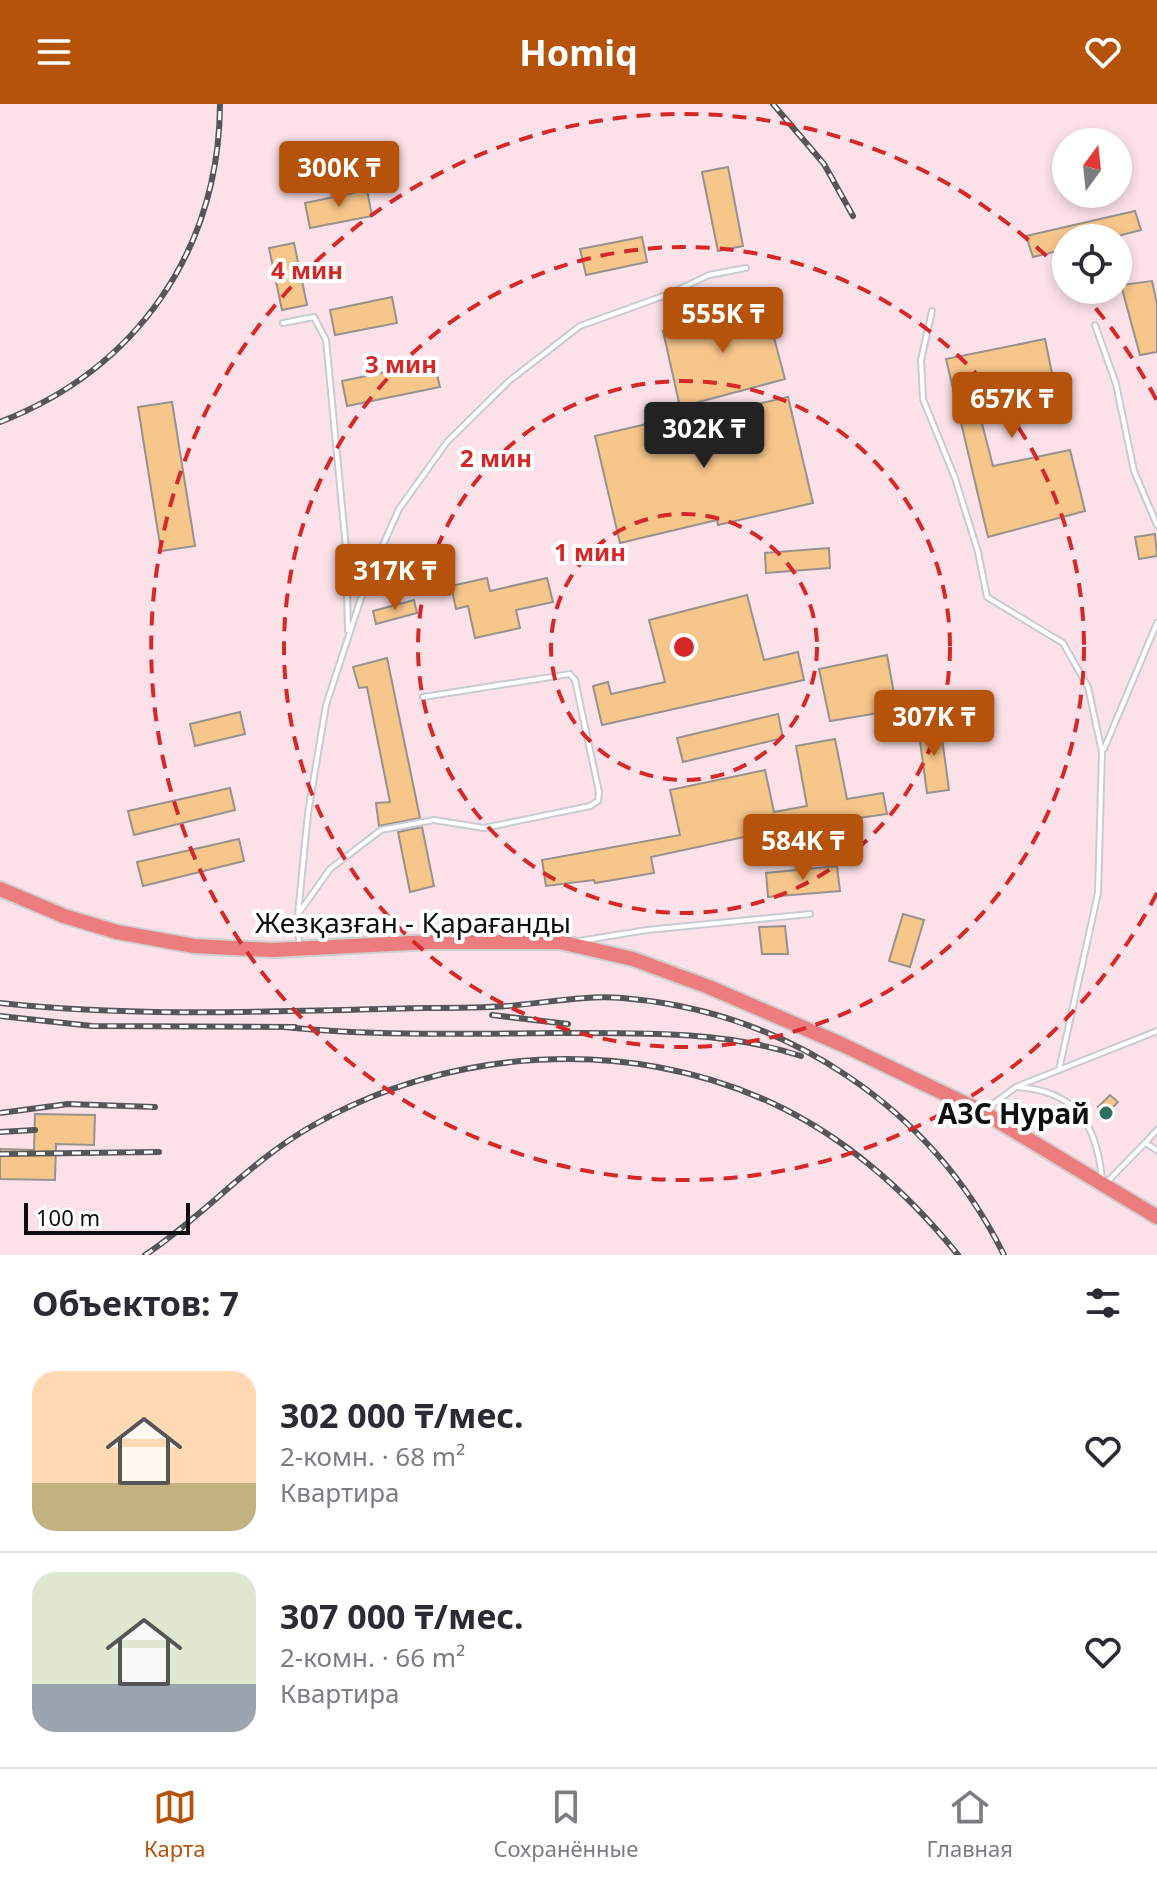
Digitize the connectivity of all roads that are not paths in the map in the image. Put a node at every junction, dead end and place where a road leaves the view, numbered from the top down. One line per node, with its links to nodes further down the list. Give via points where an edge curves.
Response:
1 (746, 268): 7 (lane, via 709,275 580,326 509,381 447,442 399,509)
2 (932, 311): 9 (lane, via 921,360 923,399 955,478 987,597 1063,643 1088,687)
3 (283, 323): 7 (lane, via 314,317 326,340 346,548)
4 (1095, 325): 5 (lane, via 1116,384 1134,471)
5 (1157, 525)
6 (1157, 623): 9 (lane)
7 (348, 636): 11 (lane, via 326,705)
8 (423, 697): 11 (lane, via 570,674 598,801 484,828 434,820 381,830 330,869)
9 (1102, 752): 16 (lane, via 1098,893)
10 (0, 889): 14 (highway, Жезқазған - Қарағанды, via 117,932 194,946)
11 (298, 914): 14 (lane)
12 (810, 914): 13 (lane)
13 (565, 944): 14 (highway, Жезқазған - Қарағанды, via 430,942); 18 (highway, Жезқазған - Қарағанды, via 633,959 709,987)
14 (299, 948)
15 (1157, 1031): 16 (lane)
16 (1059, 1070): 17 (lane)
17 (1016, 1087): 18 (lane); 22 (lane, via 1042,1089 1072,1106 1092,1128)
18 (983, 1112): 22 (highway, Жезқазған - Қарағанды)
19 (1157, 1130): 20 (lane)
20 (1145, 1143): 21 (lane); 22 (lane)
21 (1157, 1150)
22 (1103, 1187): 23 (highway, Жезқазған - Қарағанды)
23 (1157, 1217)

